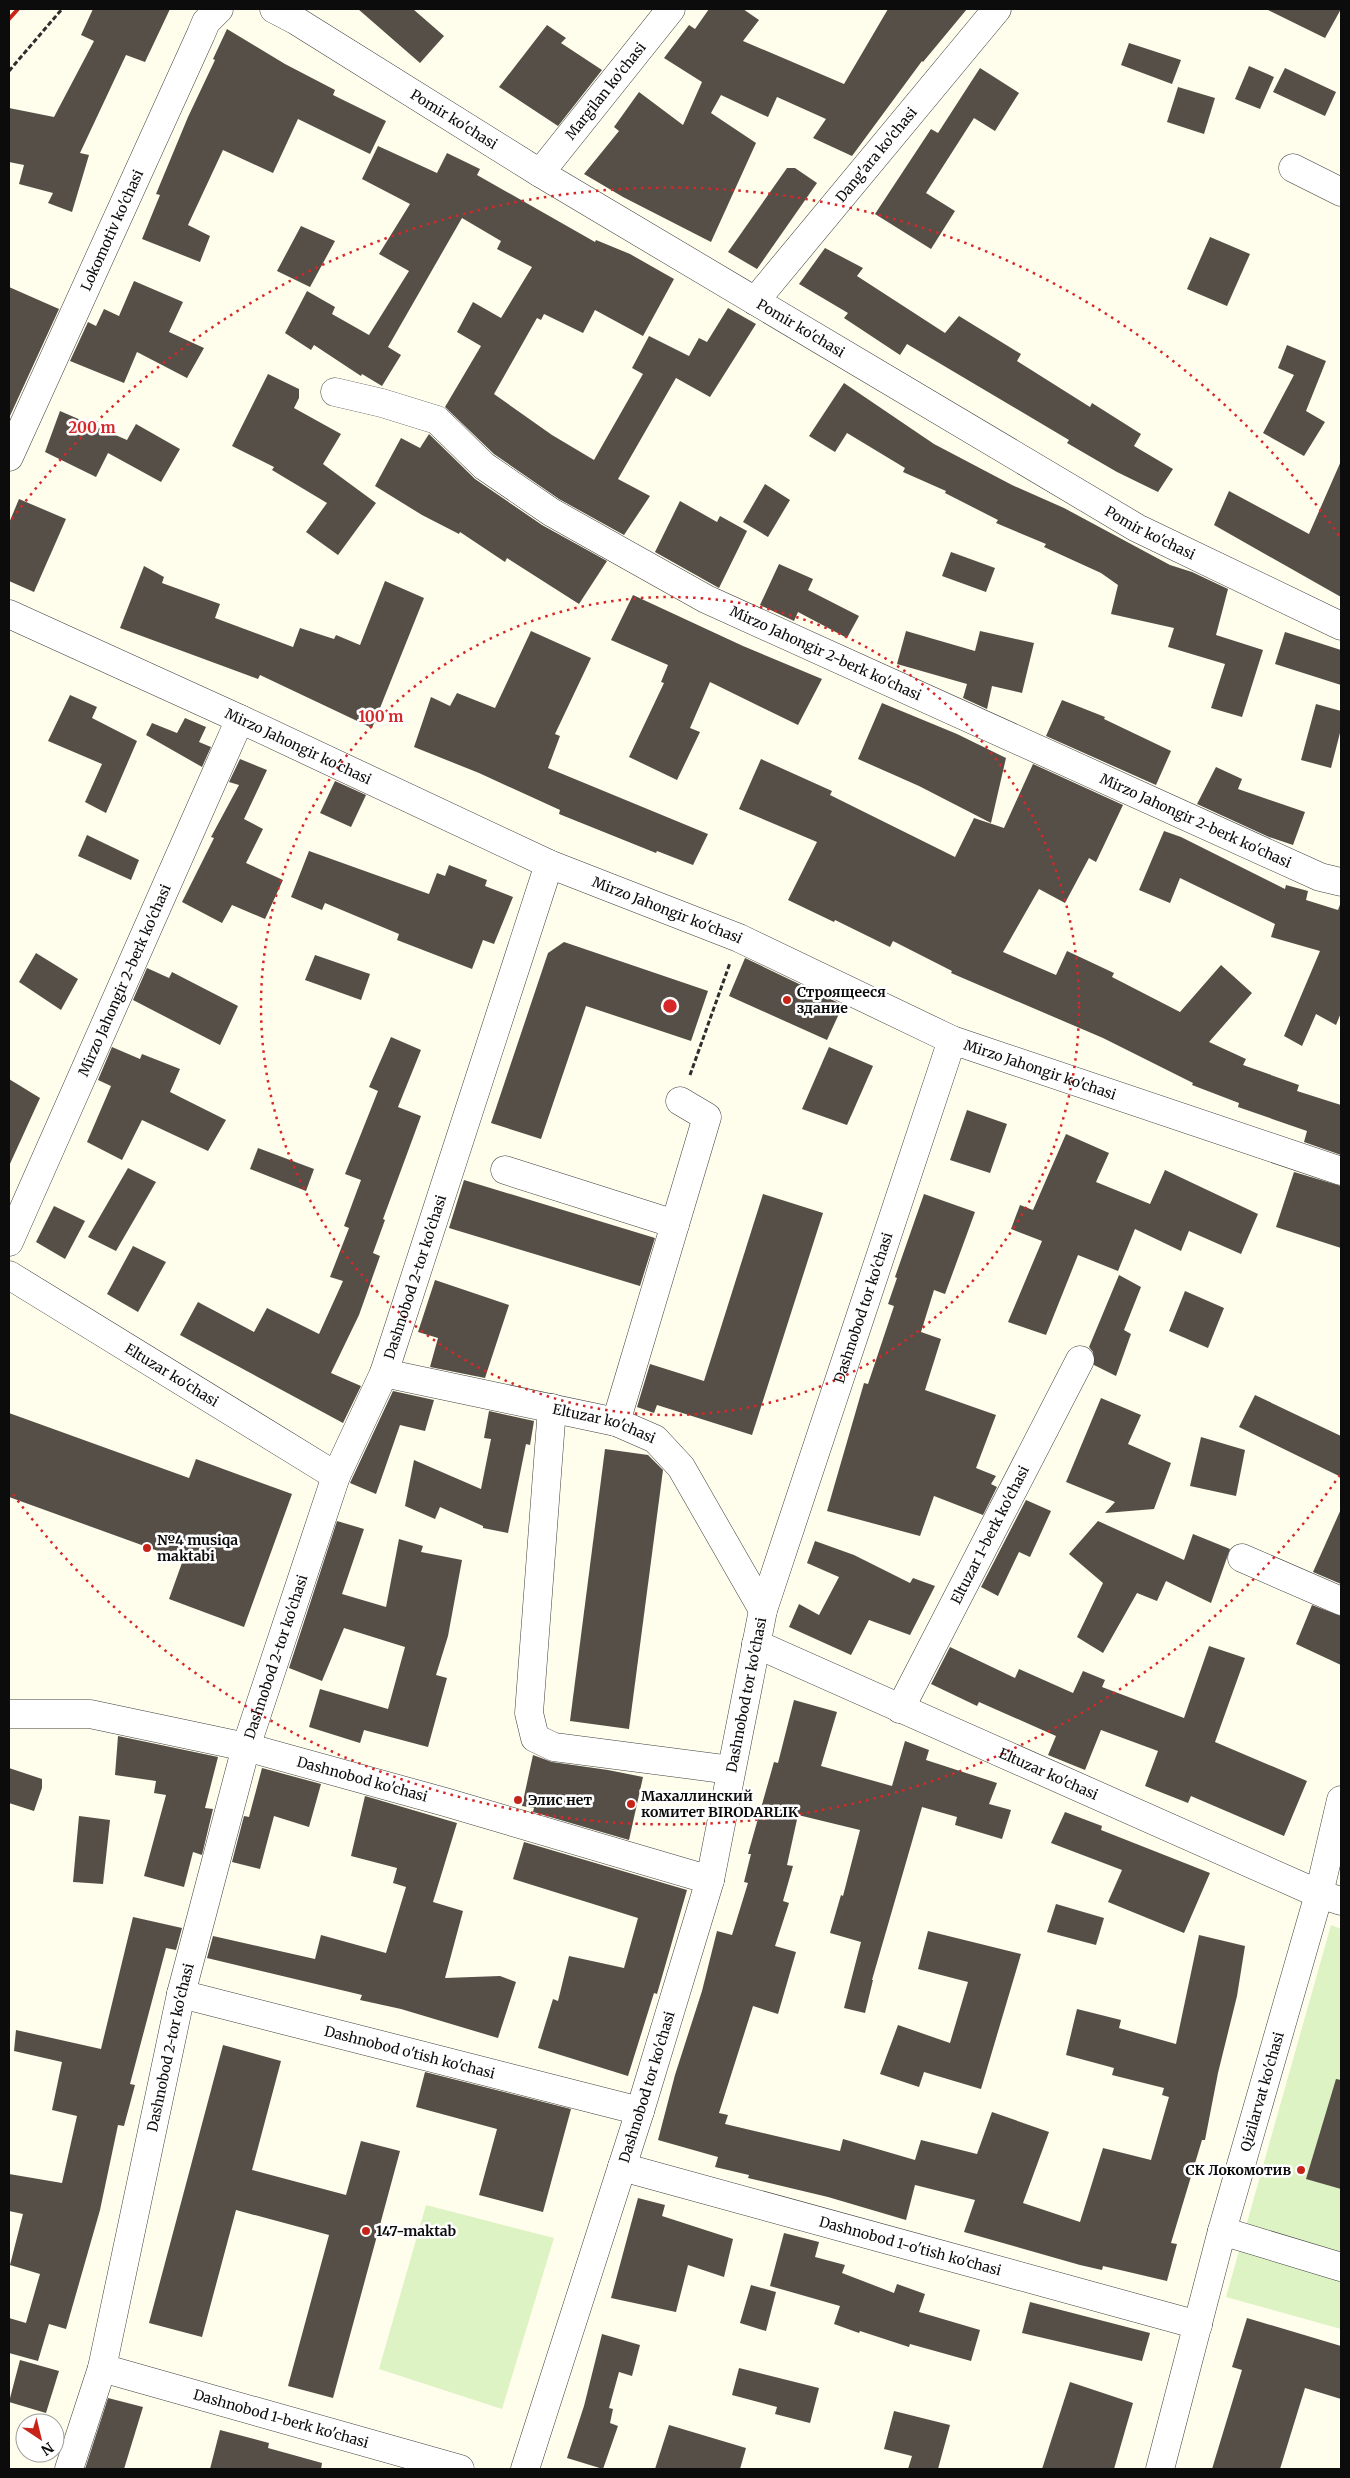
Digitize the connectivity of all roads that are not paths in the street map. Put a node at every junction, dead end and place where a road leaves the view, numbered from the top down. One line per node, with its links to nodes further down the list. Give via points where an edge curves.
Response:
1 (219, 9): 10 (street, Lokomotiv ko'chasi, via 206,22)
2 (274, 9): 6 (street, Pomir ko'chasi)
3 (671, 9): 6 (street, Margilan ko'chasi)
4 (997, 9): 8 (street, Dang'ara ko'chasi)
5 (1293, 168): 7 (street)
6 (540, 172): 8 (street, Pomir ko'chasi)
7 (1341, 192)
8 (755, 301): 12 (street, Pomir ko'chasi, via 1137,528)
9 (335, 392): 15 (street, Mirzo Jahongir 2-berk ko'chasi, via 437,420 484,466 551,512 706,599 1320,877)
10 (9, 457)
11 (9, 614): 13 (street, Mirzo Jahongir ko'chasi)
12 (1341, 626)
13 (240, 719): 14 (street, Mirzo Jahongir ko'chasi); 21 (street, Mirzo Jahongir 2-berk ko'chasi)
14 (549, 864): 16 (street, Mirzo Jahongir ko'chasi, via 739,938); 24 (street, Dashnobod 2-tor ko'chasi)
15 (1341, 882)
16 (952, 1040): 19 (street, Mirzo Jahongir ko'chasi); 30 (street, Dashnobod tor ko'chasi)
17 (680, 1101): 20 (street, via 707,1117)
18 (505, 1170): 20 (street)
19 (1341, 1171)
20 (675, 1224): 26 (street)
21 (9, 1242)
22 (9, 1276): 27 (street, Eltuzar ko'chasi)
23 (1080, 1360): 32 (street, Eltuzar 1-berk ko'chasi)
24 (384, 1373): 25 (street, Eltuzar ko'chasi); 27 (street, Dashnobod 2-tor ko'chasi)
25 (552, 1408): 26 (street, Eltuzar ko'chasi); 35 (street, via 529,1713 535,1738 554,1747)
26 (616, 1422): 30 (street, Eltuzar ko'chasi, via 655,1439 681,1467)
27 (336, 1476): 34 (street, Dashnobod 2-tor ko'chasi)
28 (1242, 1558): 29 (street)
29 (1341, 1601)
30 (763, 1610): 31 (street, Dashnobod tor ko'chasi)
31 (756, 1644): 32 (street, Eltuzar ko'chasi); 35 (street, Dashnobod tor ko'chasi)
32 (900, 1709): 38 (street, Eltuzar ko'chasi)
33 (9, 1714): 34 (street, Dashnobod ko'chasi, via 90,1714)
34 (246, 1747): 37 (street, Dashnobod ko'chasi); 39 (street, Dashnobod 2-tor ko'chasi)
35 (731, 1770): 37 (street, Dashnobod tor ko'chasi)
36 (1341, 1800): 38 (street, Qizilarvat ko'chasi)
37 (710, 1880): 40 (street, Dashnobod tor ko'chasi)
38 (1330, 1898): 42 (street, Qizilarvat ko'chasi)
39 (181, 1994): 40 (street, Dashnobod o'tish ko'chasi); 45 (street, Dashnobod 2-tor ko'chasi)
40 (640, 2111): 41 (street, Dashnobod tor ko'chasi)
41 (622, 2167): 44 (street, Dashnobod 1-o'tish ko'chasi); 48 (street, Dashnobod tor ko'chasi)
42 (1222, 2231): 43 (street); 44 (street, Qizilarvat ko'chasi)
43 (1341, 2267)
44 (1198, 2325): 49 (street, Qizilarvat ko'chasi)
45 (102, 2368): 46 (street, Dashnobod 2-tor ko'chasi); 47 (street, Dashnobod 1-berk ko'chasi)
46 (69, 2469)
47 (460, 2469)
48 (525, 2469)
49 (1160, 2469)

